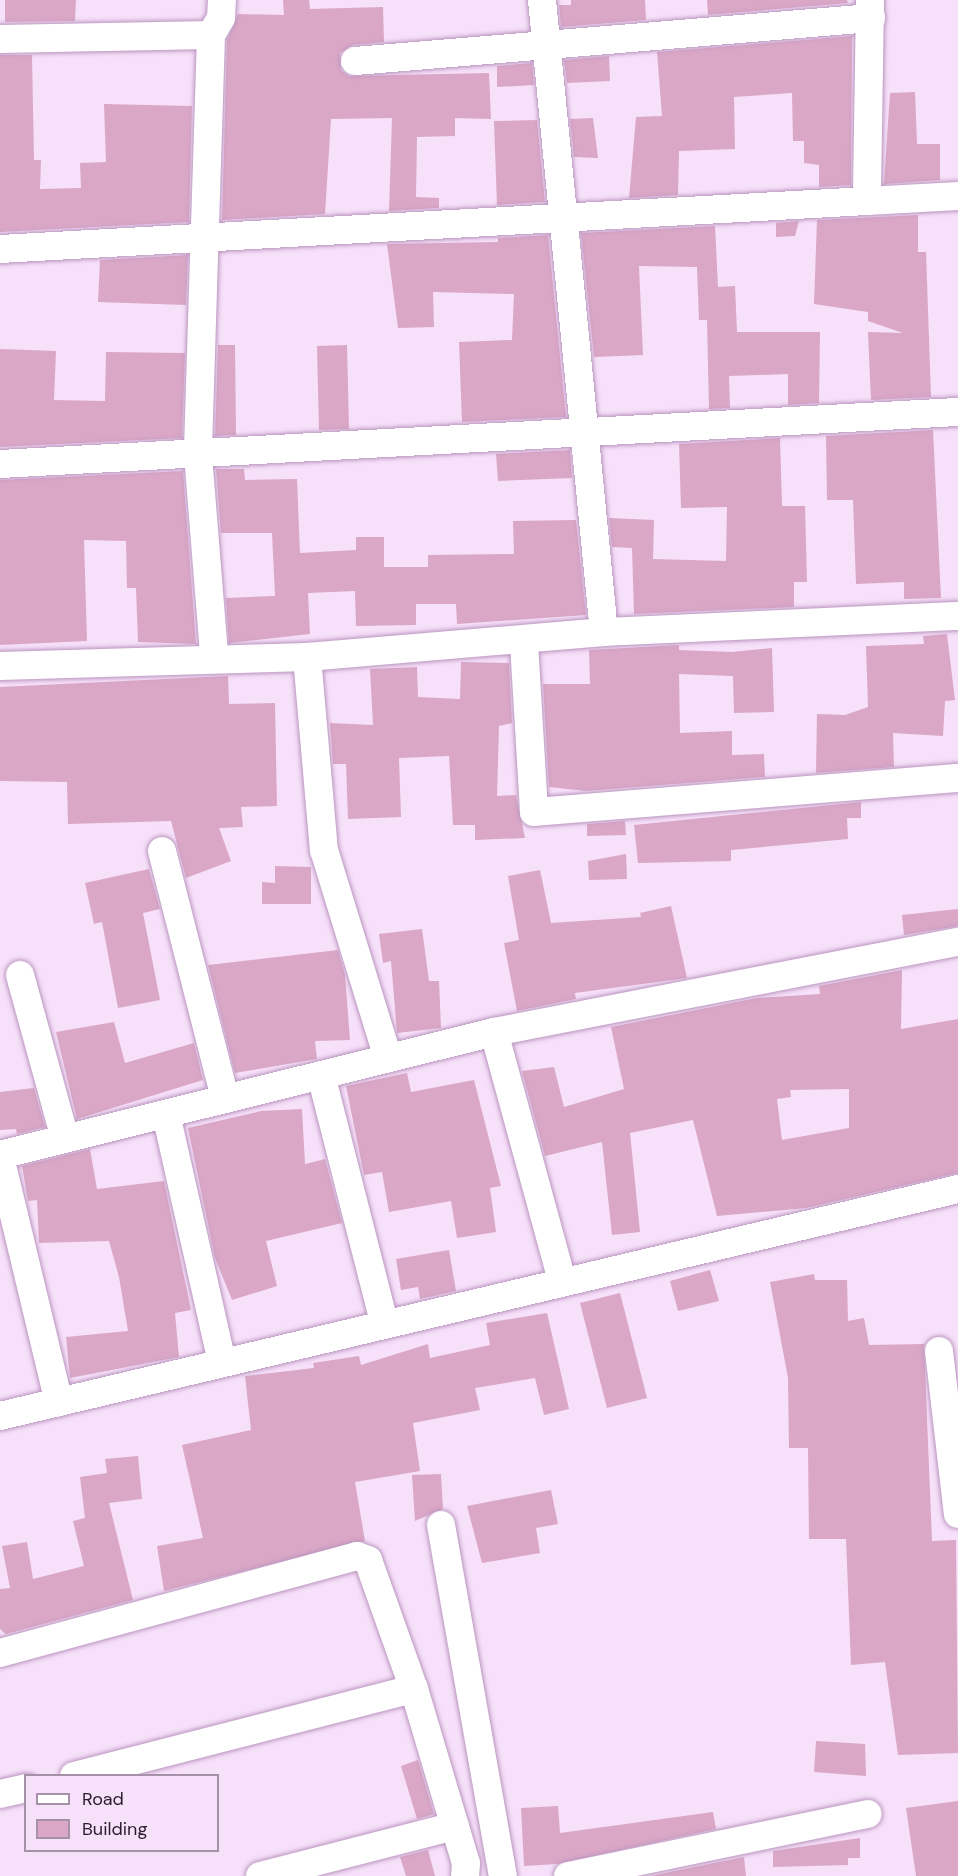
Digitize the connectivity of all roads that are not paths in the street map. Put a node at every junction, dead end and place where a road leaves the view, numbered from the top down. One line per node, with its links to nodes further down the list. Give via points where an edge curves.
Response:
1 (222, 0): 4 (street, via 221,18)
2 (542, 0): 6 (street)
3 (870, 9): 6 (street); 9 (street)
4 (211, 35): 5 (street); 11 (street)
5 (0, 39)
6 (548, 45): 7 (street); 10 (street)
7 (355, 61)
8 (958, 196): 9 (street)
9 (867, 201): 10 (street)
10 (564, 217): 11 (street); 14 (street)
11 (207, 238): 12 (street); 15 (street)
12 (0, 249)
13 (958, 412): 14 (street)
14 (585, 434): 15 (street); 18 (street)
15 (198, 455): 16 (street); 20 (street)
16 (0, 464)
17 (958, 616): 18 (street)
18 (604, 632): 19 (street)
19 (524, 643): 21 (street); 23 (street, via 534,812)
20 (214, 656): 21 (street); 22 (street)
21 (307, 657): 28 (street, via 324,850)
22 (0, 666)
23 (958, 778)
24 (162, 852): 30 (street)
25 (958, 942): 27 (street)
26 (20, 975): 32 (street)
27 (494, 1032): 28 (street); 35 (street)
28 (388, 1058): 29 (street)
29 (321, 1075): 30 (street); 36 (street)
30 (225, 1099): 31 (street)
31 (166, 1114): 32 (street); 38 (street)
32 (65, 1138): 33 (street)
33 (0, 1156): 39 (street)
34 (958, 1189): 35 (street)
35 (562, 1280): 36 (street)
36 (384, 1322): 38 (street)
37 (939, 1351): 41 (street)
38 (222, 1362): 39 (street)
39 (58, 1402): 40 (street)
40 (0, 1416)
41 (958, 1514)
42 (441, 1525): 52 (street)
43 (0, 1653): 44 (street, via 357,1557 368,1560)
44 (414, 1689): 45 (street); 49 (street)
45 (82, 1774)
46 (24, 1788): 47 (street)
47 (0, 1794)
48 (868, 1814): 53 (street)
49 (455, 1826): 50 (street); 51 (street)
50 (260, 1876)
51 (465, 1876)
52 (503, 1876)
53 (568, 1876)

